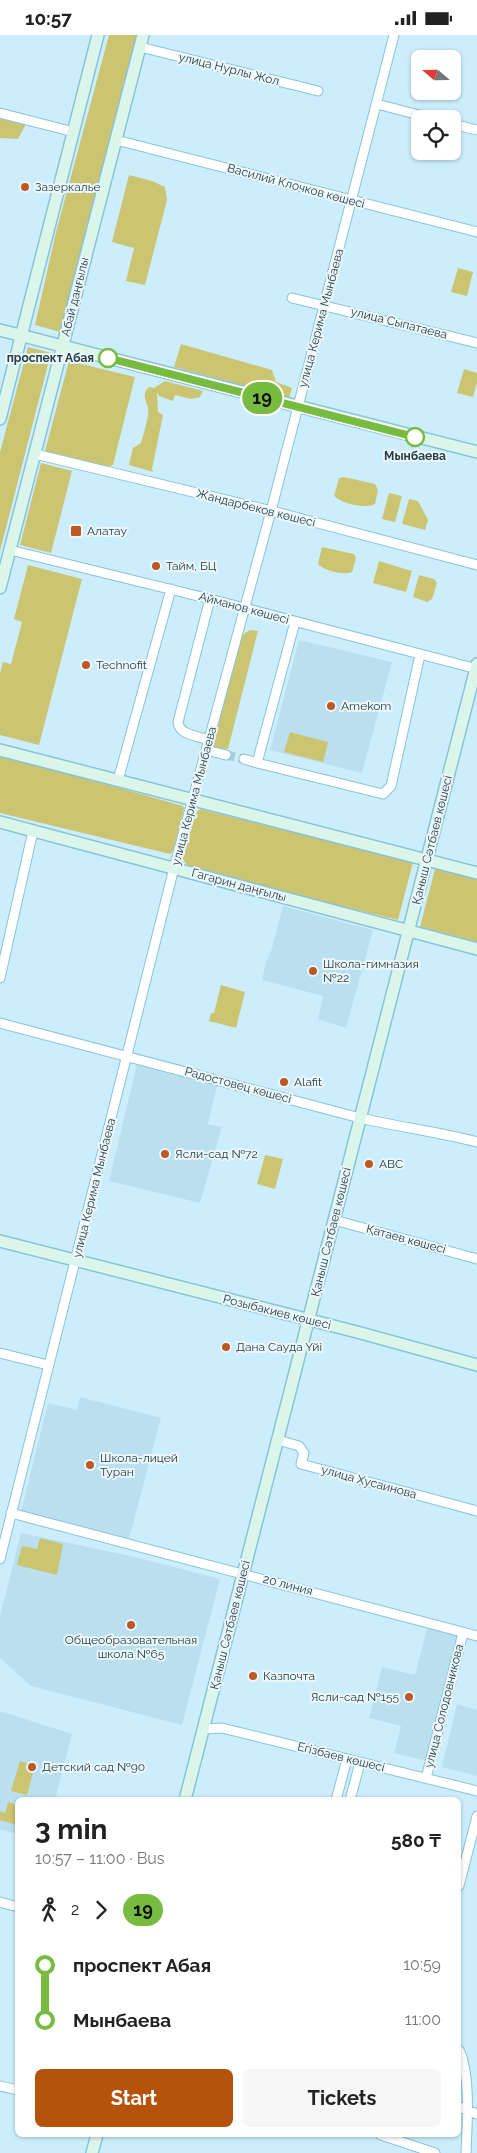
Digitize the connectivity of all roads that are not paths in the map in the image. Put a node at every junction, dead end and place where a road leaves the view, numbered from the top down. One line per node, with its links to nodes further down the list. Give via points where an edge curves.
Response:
1 (98, 35): 11 (main road)
2 (143, 35): 4 (main road, Абай даңғылы)
3 (394, 35): 6 (street, улица Керима Мынбаева)
4 (140, 47): 5 (street, улица Нурлы Жол); 12 (main road, Абай даңғылы)
5 (318, 91)
6 (377, 104): 8 (street); 13 (street, улица Керима Мынбаева)
7 (0, 113): 11 (street)
8 (411, 113)
9 (461, 126): 10 (street)
10 (477, 130)
11 (74, 132): 18 (main road)
12 (116, 140): 13 (street, Василий Клочков көшесі); 20 (main road, Абай даңғылы)
13 (352, 201): 14 (street, Василий Клочков көшесі); 16 (street, улица Керима Мынбаева)
14 (477, 232)
15 (292, 298): 16 (street, улица Сыпатаева)
16 (325, 305): 19 (street, улица Сыпатаева); 21 (street, улица Керима Мынбаева)
17 (0, 329): 18 (main road)
18 (22, 335): 20 (main road); 22 (main road)
19 (477, 343)
20 (63, 346): 21 (main road); 24 (main road, Абай даңғылы)
21 (298, 407): 23 (main road); 25 (street, улица Керима Мынбаева)
22 (0, 419)
23 (477, 452)
24 (35, 454): 25 (street, Жандарбеков көшесі); 26 (main road, Абай даңғылы)
25 (271, 511): 27 (street, Жандарбеков көшесі); 31 (street, улица Керима Мынбаева)
26 (10, 550): 28 (main road, Абай даңғылы); 29 (street, Айманов көшесі)
27 (477, 565)
28 (0, 587)
29 (171, 589): 30 (street, Айманов көшесі); 41 (street)
30 (210, 599): 31 (street, Айманов көшесі); 35 (street, via 178,722 182,732)
31 (245, 608): 32 (street, Айманов көшесі); 35 (street, улица Керима Мынбаева)
32 (295, 622): 33 (street, Айманов көшесі); 40 (street)
33 (420, 655): 34 (street, Айманов көшесі); 40 (street, via 391,786 383,794)
34 (477, 668): 45 (main road, Қаныш Сәтбаев көшесі)
35 (209, 740): 37 (street, улица Керима Мынбаева)
36 (0, 750): 41 (main road)
37 (206, 750): 38 (street); 42 (street, улица Керима Мынбаева)
38 (226, 755)
39 (244, 759): 40 (street)
40 (257, 763)
41 (118, 780): 42 (main road)
42 (192, 801): 45 (main road); 46 (street, улица Керима Мынбаева)
43 (0, 822): 44 (main road, Гагарин даңғылы)
44 (33, 831): 46 (main road, Гагарин даңғылы); 50 (street)
45 (426, 860): 47 (main road); 48 (main road, Қаныш Сәтбаев көшесі)
46 (174, 868): 48 (main road, Гагарин даңғылы); 52 (street, улица Керима Мынбаева)
47 (477, 873)
48 (408, 931): 49 (main road, Гагарин даңғылы); 53 (main road, Қаныш Сәтбаев көшесі)
49 (477, 949)
50 (0, 978)
51 (0, 1023): 52 (street, Радостовец көшесі)
52 (128, 1056): 53 (street, Радостовец көшесі); 58 (street, улица Керима Мынбаева)
53 (360, 1118): 54 (street, Радостовец көшесі); 55 (main road, Қаныш Сәтбаев көшесі)
54 (477, 1142)
55 (334, 1219): 57 (street, Қатаев көшесі); 59 (main road, Қаныш Сәтбаев көшесі)
56 (0, 1241): 58 (main road, Розыбакиев көшесі)
57 (477, 1259)
58 (76, 1261): 59 (main road, Розыбакиев көшесі); 61 (street, улица Керима Мынбаева)
59 (309, 1320): 62 (main road, Розыбакиев көшесі); 63 (main road, Қаныш Сәтбаев көшесі)
60 (0, 1353): 61 (street)
61 (48, 1365): 65 (street, улица Керима Мынбаева)
62 (477, 1365)
63 (278, 1439): 64 (street, улица Хусаинова, via 299,1446 304,1453 301,1464); 67 (main road, Қаныш Сәтбаев көшесі)
64 (477, 1511)
65 (11, 1513): 66 (street, улица Керима Мынбаева); 67 (street, 20 линия)
66 (0, 1559)
67 (244, 1573): 68 (street, 20 линия); 70 (main road, Қаныш Сәтбаев көшесі)
68 (463, 1633): 69 (street, 20 линия); 73 (street, улица Солодовникова)
69 (477, 1636)
70 (204, 1729): 71 (street, Егізбаев көшесі, via 222,1727); 75 (main road, Қаныш Сәтбаев көшесі)
71 (347, 1759): 72 (street, Егізбаев көшесі); 76 (street)
72 (360, 1763): 73 (street, Егізбаев көшесі); 77 (street)
73 (426, 1779): 74 (street, Егізбаев көшесі)
74 (477, 1791)
75 (186, 1797)
76 (337, 1797)
77 (351, 1797)
78 (477, 1816): 79 (street)
79 (461, 1878)
80 (0, 1902): 81 (street)
81 (15, 1906)
82 (461, 2056): 85 (street, via 464,2064)
83 (0, 2086): 84 (street)
84 (15, 2089)
85 (463, 2109): 86 (street); 91 (street)
86 (477, 2114)
87 (96, 2137): 89 (main road)
88 (387, 2137): 90 (street)
89 (92, 2153)
90 (435, 2153)
91 (466, 2153)

